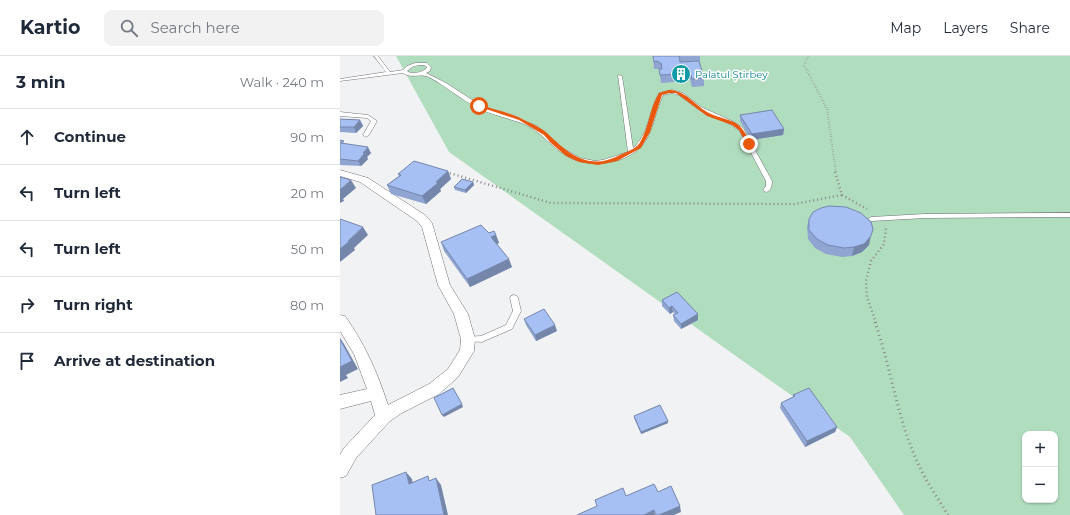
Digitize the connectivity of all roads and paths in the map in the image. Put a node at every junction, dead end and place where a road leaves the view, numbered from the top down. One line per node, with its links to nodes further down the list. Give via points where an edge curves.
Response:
1 (376, 56): 4 (lane)
2 (808, 56): 14 (path, via 804,65 827,109 834,167)
3 (404, 71): 4 (lane); 5 (lane, via 411,75); 5 (lane, via 412,65 429,66)
4 (389, 73): 7 (lane)
5 (423, 73): 10 (lane, via 434,77 479,106 520,119 537,128 560,149 581,161 598,164)
6 (620, 76): 10 (lane)
7 (340, 80)
8 (340, 114): 9 (lane, via 368,117 374,121)
9 (366, 135)
10 (631, 153): 13 (lane, via 640,147 648,132 661,94 677,92 709,115 741,129 769,181)
11 (440, 169): 14 (path, via 551,203 794,204)
12 (340, 173): 19 (street, via 364,180 421,218 428,226 444,285 461,314)
13 (766, 190)
14 (842, 195): 16 (path, via 872,212)
15 (1070, 215): 16 (lane)
16 (874, 219): 24 (path, via 886,228 884,244 871,261 866,281 867,297 882,342 902,420 922,470)
17 (514, 298): 19 (lane, via 517,311 509,327 482,339)
18 (340, 320): 20 (street, via 351,335)
19 (468, 339): 22 (street, via 467,351 453,374 434,389)
20 (377, 393): 21 (street); 22 (street)
21 (340, 402)
22 (383, 417): 23 (street, via 350,453)
23 (340, 470)
24 (948, 515)

